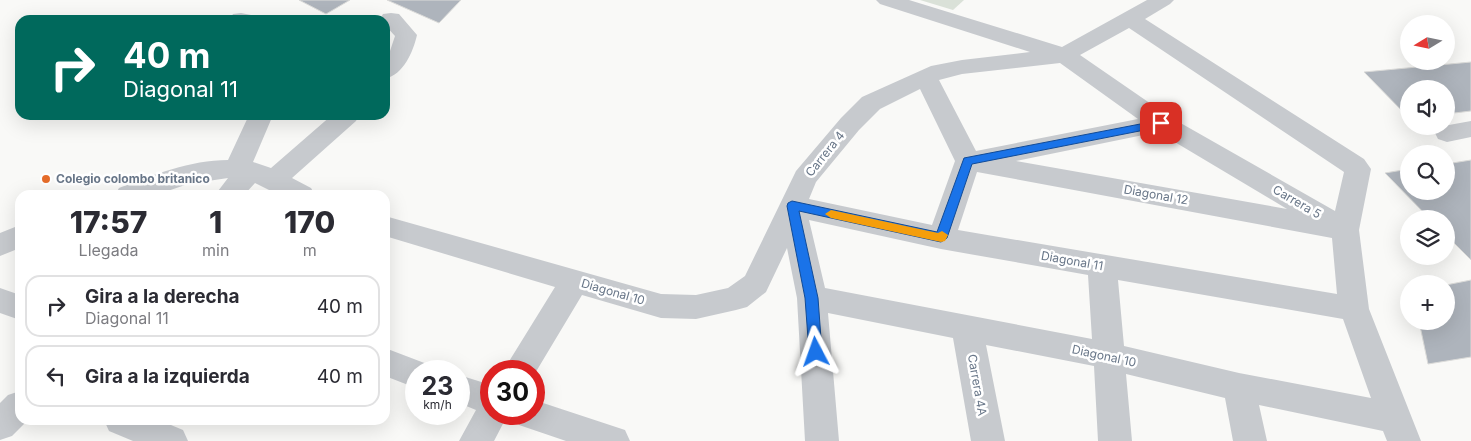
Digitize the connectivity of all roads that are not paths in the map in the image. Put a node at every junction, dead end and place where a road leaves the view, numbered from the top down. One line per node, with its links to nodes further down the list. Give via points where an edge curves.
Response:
1 (887, 0): 5 (street, Carrera 5)
2 (1163, 0): 4 (street)
3 (391, 19): 6 (street, via 406,35 401,53)
4 (1131, 19): 5 (street); 20 (street, via 1355,166 1358,169)
5 (1064, 55): 7 (street, Carrera 4, via 962,67); 10 (street, Carrera 5)
6 (390, 66)
7 (925, 76): 13 (street); 18 (street, Carrera 4, via 871,103 805,178)
8 (260, 120): 14 (street)
9 (339, 120): 14 (street)
10 (1161, 123): 13 (street); 20 (street, Carrera 5)
11 (1471, 129): 12 (street)
12 (1455, 132)
13 (968, 161): 20 (street, Diagonal 12); 22 (street)
14 (254, 173): 15 (street, via 200,172); 16 (street); 17 (street)
15 (144, 190)
16 (234, 190)
17 (291, 190)
18 (792, 206): 22 (street, Diagonal 11); 25 (street, Diagonal 10, via 756,284 736,298 696,307 661,306); 26 (street)
19 (390, 227): 25 (street, Diagonal 10)
20 (1344, 230): 29 (street)
21 (15, 238): 23 (street)
22 (941, 238): 24 (street, Diagonal 11)
23 (0, 245)
24 (1102, 266): 29 (street, Diagonal 11); 31 (street)
25 (575, 281): 32 (street)
26 (812, 298): 30 (street, Diagonal 10); 45 (street)
27 (0, 300): 28 (street)
28 (15, 306)
29 (1354, 309): 41 (street)
30 (967, 328): 31 (street, Diagonal 10); 46 (street, Carrera 4A)
31 (1109, 356): 35 (street, Diagonal 10); 47 (street)
32 (526, 360)
33 (390, 364): 34 (street)
34 (405, 370)
35 (1239, 387): 41 (street, Diagonal 10); 48 (street)
36 (15, 411): 38 (street)
37 (545, 419): 44 (street)
38 (0, 425)
39 (133, 425): 42 (street)
40 (485, 425): 43 (street)
41 (1400, 429)
42 (171, 441)
43 (476, 441)
44 (612, 441)
45 (822, 441)
46 (988, 441)
47 (1115, 441)
48 (1250, 441)

